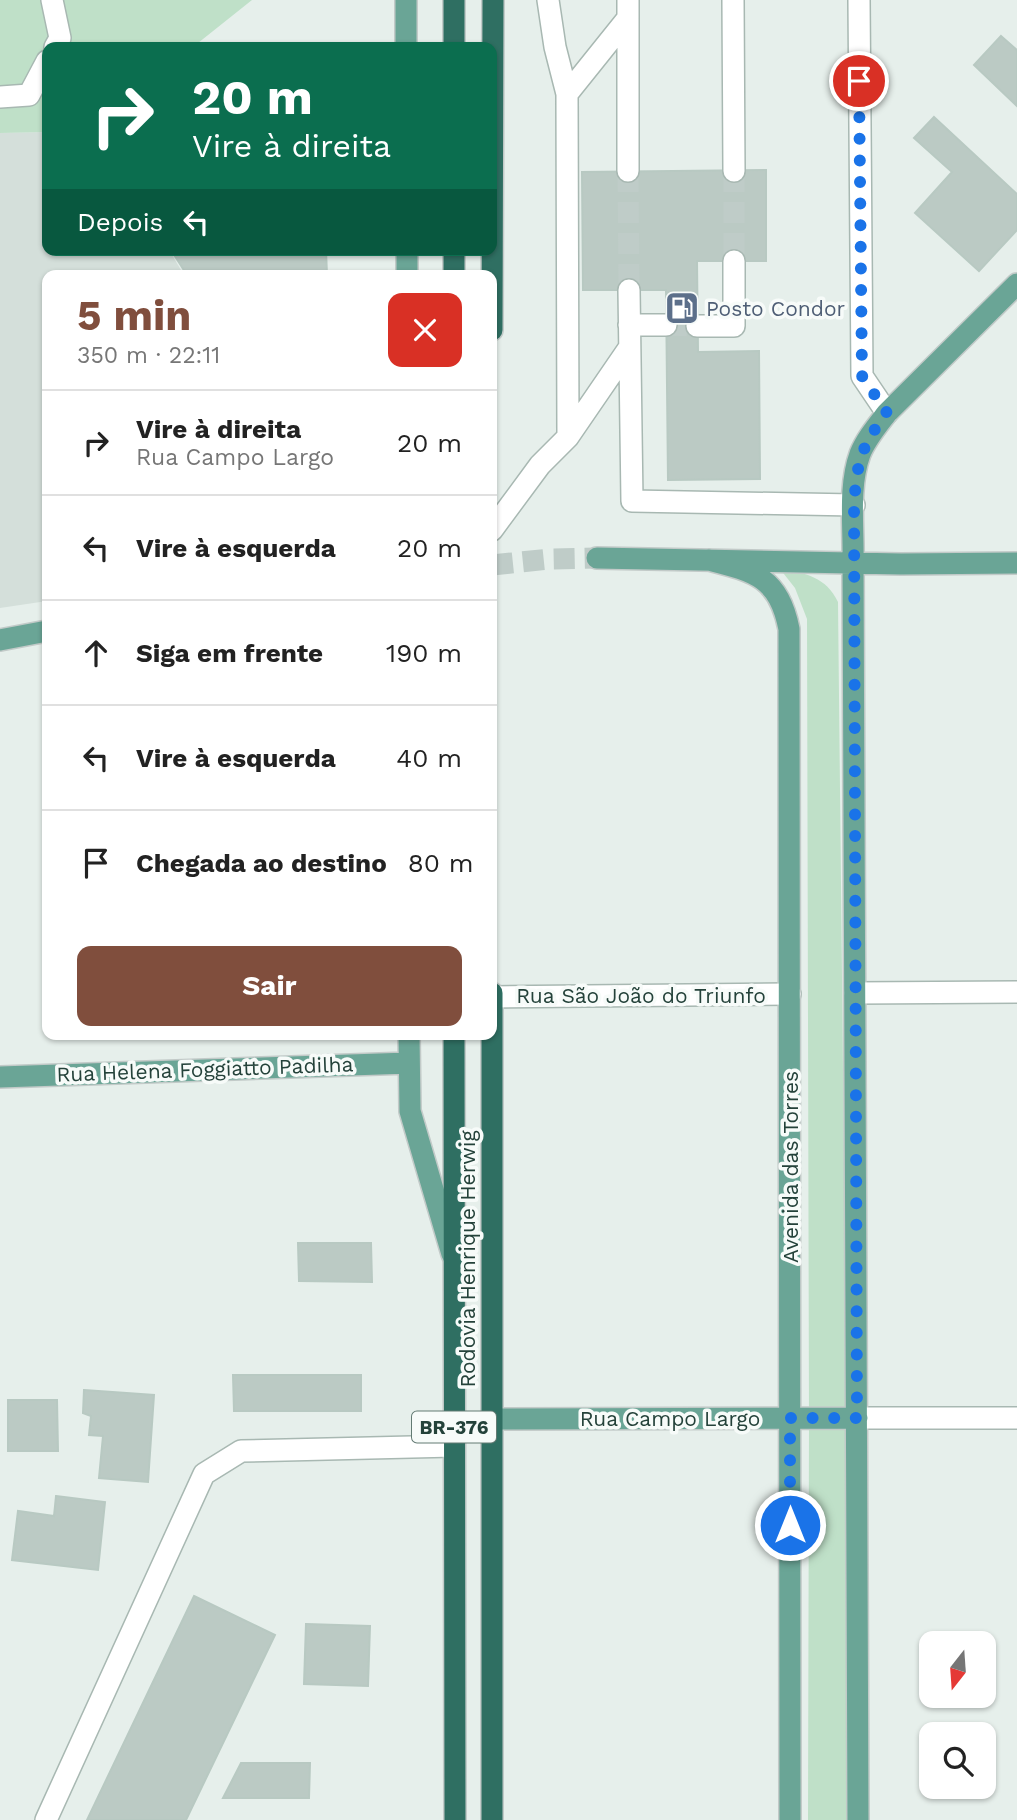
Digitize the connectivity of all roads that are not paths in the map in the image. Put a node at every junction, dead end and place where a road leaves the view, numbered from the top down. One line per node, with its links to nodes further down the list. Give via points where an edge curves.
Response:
1 (52, 0): 9 (street)
2 (406, 0): 10 (main road)
3 (453, 0): 11 (highway)
4 (493, 0): 12 (highway)
5 (548, 0): 14 (street)
6 (733, 0): 17 (street)
7 (859, 0): 25 (street, via 862,376)
8 (628, 9): 14 (street); 16 (street)
9 (58, 42)
10 (406, 42)
11 (454, 42)
12 (493, 42)
13 (42, 70): 15 (street, via 29,95)
14 (567, 93): 26 (street)
15 (0, 97)
16 (628, 171)
17 (734, 171)
18 (734, 261): 23 (street, via 734,326)
19 (1017, 284): 25 (main road)
20 (629, 290): 21 (street)
21 (629, 325): 22 (street); 24 (street)
22 (666, 325)
23 (697, 326)
24 (629, 348): 26 (street); 27 (street, via 632,501)
25 (887, 413): 27 (main road, via 860,454)
26 (568, 437): 28 (street, via 540,465)
27 (854, 505): 31 (main road)
28 (497, 523)
29 (597, 558): 30 (main road)
30 (709, 560): 31 (main road); 37 (main road, Avenida das Torres, via 758,576 776,591 789,629)
31 (853, 562): 32 (main road); 36 (main road)
32 (1017, 563)
33 (42, 632): 34 (main road)
34 (0, 640)
35 (1017, 992): 36 (street)
36 (855, 993): 46 (main road)
37 (790, 994): 38 (street, Rua São João do Triunfo); 45 (main road, Avenida das Torres)
38 (497, 995)
39 (409, 1040): 42 (main road)
40 (454, 1040): 44 (highway, Rodovia Henrique Herwig / BR-376)
41 (492, 1040): 48 (highway, Rodovia Henrique Herwig / BR-376)
42 (409, 1063): 43 (main road, Rua Helena Foggiatto Padilha); 44 (main road, via 410,1111)
43 (0, 1077)
44 (454, 1262): 49 (highway, Rodovia Henrique Herwig / BR-376)
45 (790, 1418): 46 (main road, Rua Campo Largo); 48 (main road, Rua Campo Largo); 53 (main road, Avenida das Torres)
46 (857, 1418): 47 (street, Rua Campo Largo); 54 (main road)
47 (1017, 1418)
48 (492, 1419): 52 (highway, Rodovia Henrique Herwig / BR-376)
49 (454, 1446): 50 (street, via 241,1451 204,1474); 51 (highway, Rodovia Henrique Herwig / BR-376)
50 (46, 1820)
51 (455, 1820)
52 (492, 1820)
53 (790, 1820)
54 (858, 1820)

